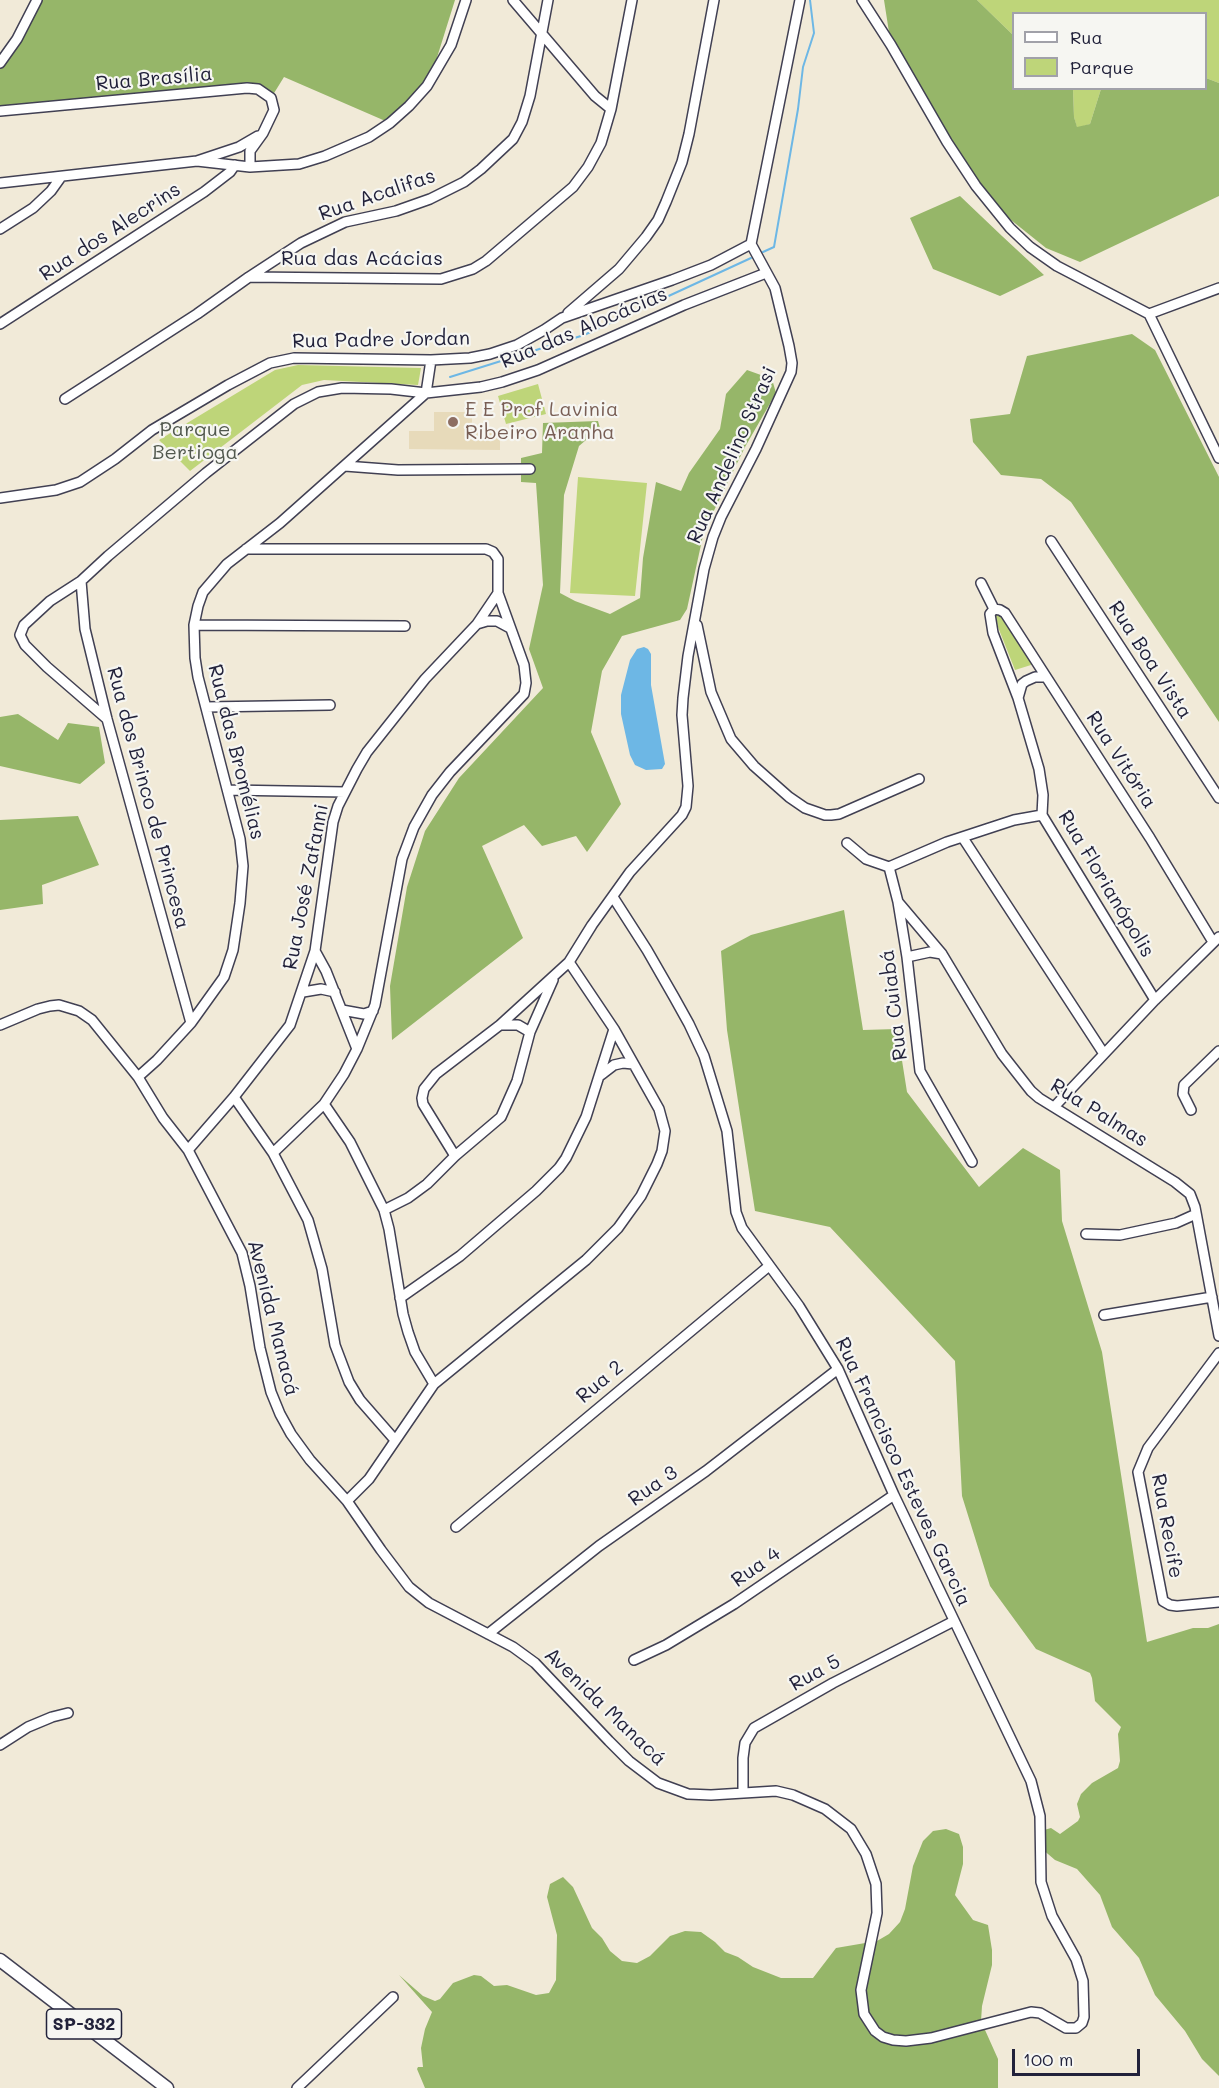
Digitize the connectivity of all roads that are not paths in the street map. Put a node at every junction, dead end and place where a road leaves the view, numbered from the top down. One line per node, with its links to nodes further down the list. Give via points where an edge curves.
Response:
1 (38, 0): 10 (street)
2 (466, 0): 16 (street, via 442,64 421,93 390,123 325,156 299,164)
3 (513, 0): 9 (street)
4 (548, 0): 9 (street, Rua Acalifas)
5 (632, 0): 11 (street, Rua das Acácias)
6 (714, 0): 23 (street, via 689,134 675,182 646,237)
7 (800, 0): 20 (street)
8 (862, 0): 26 (street, via 947,142 1010,228 1044,258)
9 (541, 33): 11 (street); 22 (street, Rua Acalifas, via 522,122 513,139 481,169 430,199 322,231)
10 (0, 63)
11 (611, 109): 22 (street, Rua das Acácias, via 601,143 573,187 472,269 432,279)
12 (0, 111): 13 (street, Rua Brasília, via 247,88 265,92 273,103 273,114)
13 (263, 133): 14 (street, via 239,147); 16 (street, Rua Brasília, via 250,151)
14 (197, 161): 15 (street); 17 (street)
15 (235, 165): 16 (street); 28 (street, Rua dos Alecrins, via 204,192)
16 (249, 167)
17 (61, 177): 18 (street); 19 (street, via 33,208)
18 (0, 183)
19 (0, 229)
20 (751, 244): 21 (street, Rua Andelino Strasi); 25 (street, Rua Padre Jordan, via 711,265)
21 (766, 273): 30 (street, Rua das Alocácias, via 522,376 481,387); 42 (street, Rua Andelino Strasi, via 776,288 792,363 780,398 713,537)
22 (249, 276): 31 (street, Rua Acalifas)
23 (599, 287): 25 (street); 27 (street)
24 (1219, 288): 26 (street)
25 (609, 302): 27 (street, Rua Padre Jordan)
26 (1149, 314): 32 (street)
27 (562, 318): 29 (street, Rua Padre Jordan, via 502,350 470,358)
28 (0, 324)
29 (431, 360): 30 (street); 35 (street, Rua Padre Jordan, via 278,360 152,430 80,482 67,488)
30 (426, 393): 33 (street, Rua das Bromélias); 38 (street, Rua das Alocácias, via 342,388 306,397 206,473)
31 (65, 399)
32 (1219, 458)
33 (345, 466): 34 (street, via 398,470); 37 (street, Rua das Bromélias)
34 (530, 469)
35 (0, 498)
36 (1052, 541): 55 (street, Rua Boa Vista)
37 (246, 549): 40 (street, via 481,548 498,559); 44 (street, Rua das Bromélias, via 203,592)
38 (81, 581): 51 (street, Rua dos Brinco de Princesa, via 83,618); 51 (street, via 34,615 21,631 21,639)
39 (981, 583): 41 (street)
40 (498, 593): 43 (street, Rua José Zafanni); 46 (street)
41 (992, 610): 47 (street, Rua Vitória, via 1005,613); 48 (street, Rua Florianópolis, via 993,633)
42 (696, 620): 52 (street, via 711,692 730,739 789,797 825,815 839,814); 60 (street, Rua Andelino Strasi, via 682,715 686,807)
43 (477, 624): 46 (street, via 497,621); 54 (street, Rua José Zafanni, via 425,679 367,752)
44 (194, 625): 45 (street); 50 (street, Rua das Bromélias, via 195,658)
45 (405, 627)
46 (510, 628): 72 (street, via 524,665 524,694 450,772 414,827 402,859)
47 (1045, 677): 48 (street, via 1022,684); 62 (street, Rua Vitória)
48 (1018, 698): 56 (street, Rua Florianópolis, via 1039,769)
49 (330, 705): 50 (street)
50 (206, 707): 53 (street, Rua das Bromélias)
51 (107, 719): 73 (street, Rua dos Brinco de Princesa)
52 (919, 779)
53 (228, 790): 54 (street); 73 (street, Rua das Bromélias, via 243,866 240,903 228,968)
54 (345, 792): 63 (street, Rua José Zafanni, via 333,822)
55 (1219, 798)
56 (1042, 815): 57 (street, via 1014,820); 70 (street, Rua Florianópolis)
57 (963, 838): 59 (street); 80 (street)
58 (847, 843): 59 (street, via 866,859)
59 (890, 867): 61 (street, Rua Cuiabá)
60 (613, 897): 66 (street, Rua Andelino Strasi); 95 (street, Rua Francisco Esteves Garcia, via 697,1039 727,1131 739,1221)
61 (898, 902): 64 (street, Rua Palmas); 65 (street, Rua Cuiabá)
62 (1216, 940): 70 (street)
63 (315, 951): 68 (street, Rua José Zafanni); 69 (street)
64 (942, 954): 65 (street, via 930,952); 86 (street, Rua Palmas, via 1015,1072 1031,1091)
65 (907, 957): 91 (street, Rua Cuiabá, via 920,1071)
66 (569, 962): 67 (street, Rua Andelino Strasi); 76 (street)
67 (554, 977): 75 (street, Rua Andelino Strasi); 77 (street)
68 (303, 992): 69 (street); 84 (street, Rua José Zafanni, via 290,1025)
69 (335, 992): 71 (street)
70 (1155, 1000): 80 (street)
71 (342, 1010): 72 (street, via 364,1014); 78 (street)
72 (373, 1011): 78 (street)
73 (191, 1023): 82 (street, Rua das Bromélias)
74 (0, 1025): 82 (street, Avenida Manacá, via 50,1006 79,1011 92,1020)
75 (500, 1025): 77 (street, via 514,1024); 90 (street, Rua Andelino Strasi, via 436,1074 422,1093 423,1104)
76 (614, 1029): 81 (street); 83 (street)
77 (530, 1032): 90 (street, via 517,1081 501,1117)
78 (357, 1048): 85 (street)
79 (1219, 1051): 87 (street, via 1184,1085 1183,1094)
80 (1104, 1054): 86 (street)
81 (633, 1064): 83 (street, via 614,1065); 102 (street, via 659,1109 665,1131 662,1151 640,1196 618,1228 586,1260)
82 (138, 1077): 88 (street, Avenida Manacá)
83 (599, 1077): 97 (street, via 574,1142 551,1176 460,1256)
84 (234, 1097): 88 (street, Rua José Zafanni); 89 (street)
85 (324, 1104): 89 (street); 92 (street, via 350,1142)
86 (1054, 1107): 93 (street, Rua Palmas, via 1185,1189 1193,1199)
87 (1191, 1110)
88 (188, 1150): 105 (street, Avenida Manacá, via 242,1253 260,1348 280,1414 310,1460)
89 (273, 1153): 103 (street, via 314,1235 340,1362 360,1400)
90 (455, 1156): 92 (street, via 427,1184)
91 (972, 1162)
92 (384, 1210): 97 (street)
93 (1196, 1214): 94 (street, via 1176,1223 1120,1235); 96 (street, Rua Palmas)
94 (1086, 1234)
95 (769, 1266): 101 (street, Rua Francisco Esteves Garcia); 106 (street, Rua 2)
96 (1212, 1297): 98 (street); 99 (street, Rua Palmas)
97 (400, 1298): 102 (street, via 415,1352)
98 (1104, 1315)
99 (1219, 1336)
100 (1219, 1353): 107 (street, Rua Recife, via 1148,1448 1138,1472 1163,1601 1177,1606)
101 (838, 1369): 104 (street, Rua Francisco Esteves Garcia); 109 (street, Rua 3)
102 (434, 1384): 103 (street)
103 (395, 1440): 105 (street, via 369,1479)
104 (894, 1495): 108 (street, Rua Francisco Esteves Garcia); 110 (street, Rua 4, via 734,1604)
105 (347, 1501): 109 (street, Avenida Manacá, via 409,1587 452,1617)
106 (456, 1527)
107 (1219, 1602)
108 (954, 1621): 113 (street, Rua 5, via 754,1728 744,1750); 115 (street, Rua Francisco Esteves Garcia, via 1031,1781 1040,1816 1041,1882 1049,1909 1076,1959)
109 (488, 1634): 113 (street, Avenida Manacá, via 535,1663 629,1761 658,1783 688,1794)
110 (634, 1660)
111 (68, 1713): 112 (street, via 28,1727)
112 (0, 1745)
113 (743, 1792): 115 (street, Avenida Manacá, via 776,1791 807,1800 839,1818 860,1841 873,1868 877,1894 877,1913 862,1976 862,2005 871,2025 884,2037 931,2038 1031,2012 1066,2028 1076,2028 1084,2017)
114 (0, 1960): 117 (main road, SP-332)
115 (1083, 1981)
116 (393, 1997): 118 (street)
117 (167, 2088)
118 (297, 2088)

